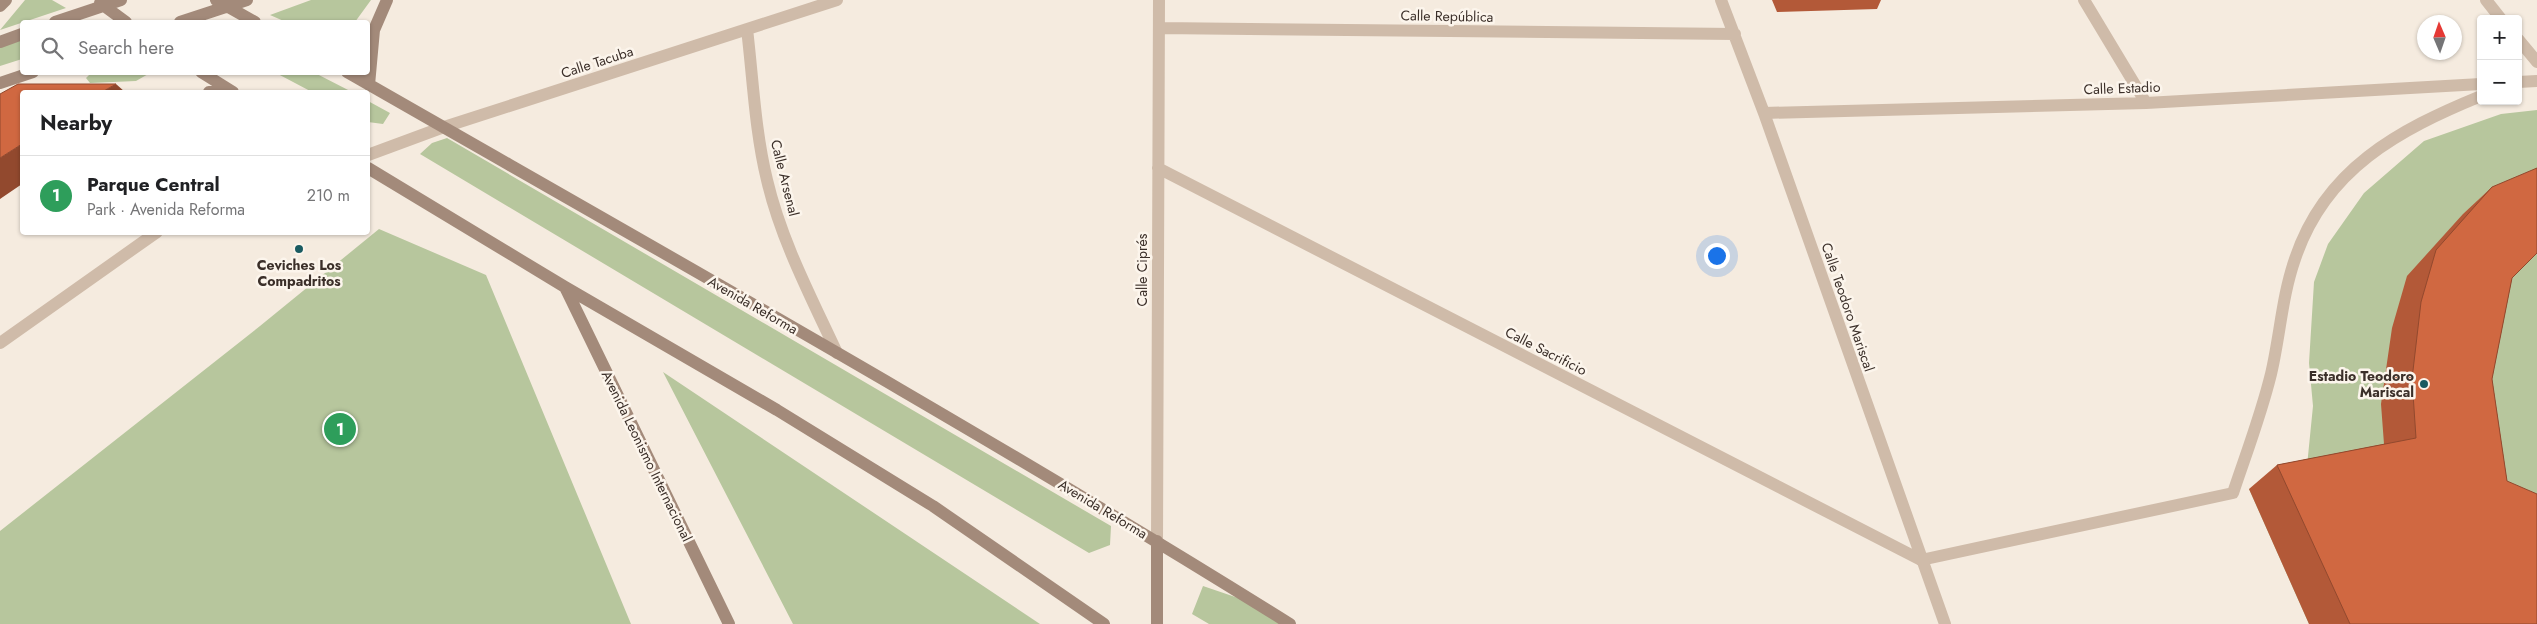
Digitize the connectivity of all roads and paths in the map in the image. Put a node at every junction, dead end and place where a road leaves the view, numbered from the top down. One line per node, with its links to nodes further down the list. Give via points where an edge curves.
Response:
1 (6, 0): 12 (street)
2 (121, 0): 11 (street)
3 (216, 0): 13 (street)
4 (247, 0): 13 (street)
5 (386, 0): 26 (street, via 373,34)
6 (837, 0): 20 (street, Calle Tacuba)
7 (1159, 0): 19 (street, Calle Ciprés)
8 (1721, 0): 21 (street, Calle Teodoro Mariscal)
9 (2084, 0): 39 (street)
10 (2486, 0): 14 (street)
11 (100, 3): 15 (street); 16 (street)
12 (0, 6)
13 (226, 6): 17 (street); 18 (street)
14 (2498, 15)
15 (60, 20)
16 (123, 20)
17 (186, 20)
18 (252, 20)
19 (1160, 28): 21 (street, Calle República); 43 (street, Calle Ciprés)
20 (747, 29): 41 (street, Calle Tacuba); 48 (street, Calle Arsenal, via 760,138 773,201 795,261)
21 (1735, 34): 40 (street, Calle Teodoro Mariscal)
22 (20, 35): 23 (street)
23 (0, 42)
24 (2522, 44): 25 (street)
25 (2537, 62)
26 (370, 64)
27 (24, 75): 33 (street)
28 (206, 75): 37 (street)
29 (352, 75): 34 (street, Avenida Reforma)
30 (369, 75): 34 (street)
31 (2522, 82): 32 (street)
32 (2537, 82): 36 (street)
33 (0, 83)
34 (368, 84): 41 (street, Avenida Reforma)
35 (2477, 84): 39 (street, Calle Estadio)
36 (2522, 87)
37 (229, 90)
38 (2477, 98): 50 (street, via 2434,114 2392,137 2356,164 2328,194 2295,259 2270,376 2234,493)
39 (2146, 103): 40 (street, Calle Estadio)
40 (1764, 113): 50 (street, Calle Teodoro Mariscal)
41 (441, 128): 42 (street, Calle Tacuba); 48 (street, Avenida Reforma)
42 (370, 154)
43 (1158, 168): 49 (street, Calle Ciprés); 50 (street, Calle Sacrificio)
44 (370, 169): 46 (street)
45 (153, 235): 47 (street)
46 (564, 287): 51 (street, Avenida Leonismo Internacional); 52 (street, via 777,410 933,506)
47 (0, 343)
48 (837, 353): 49 (street, Avenida Reforma)
49 (1157, 541): 53 (street, Avenida Reforma); 54 (street, Avenida Reforma)
50 (1921, 560): 55 (street, Calle Teodoro Mariscal)
51 (729, 624)
52 (1104, 624)
53 (1157, 624)
54 (1290, 624)
55 (1945, 624)

